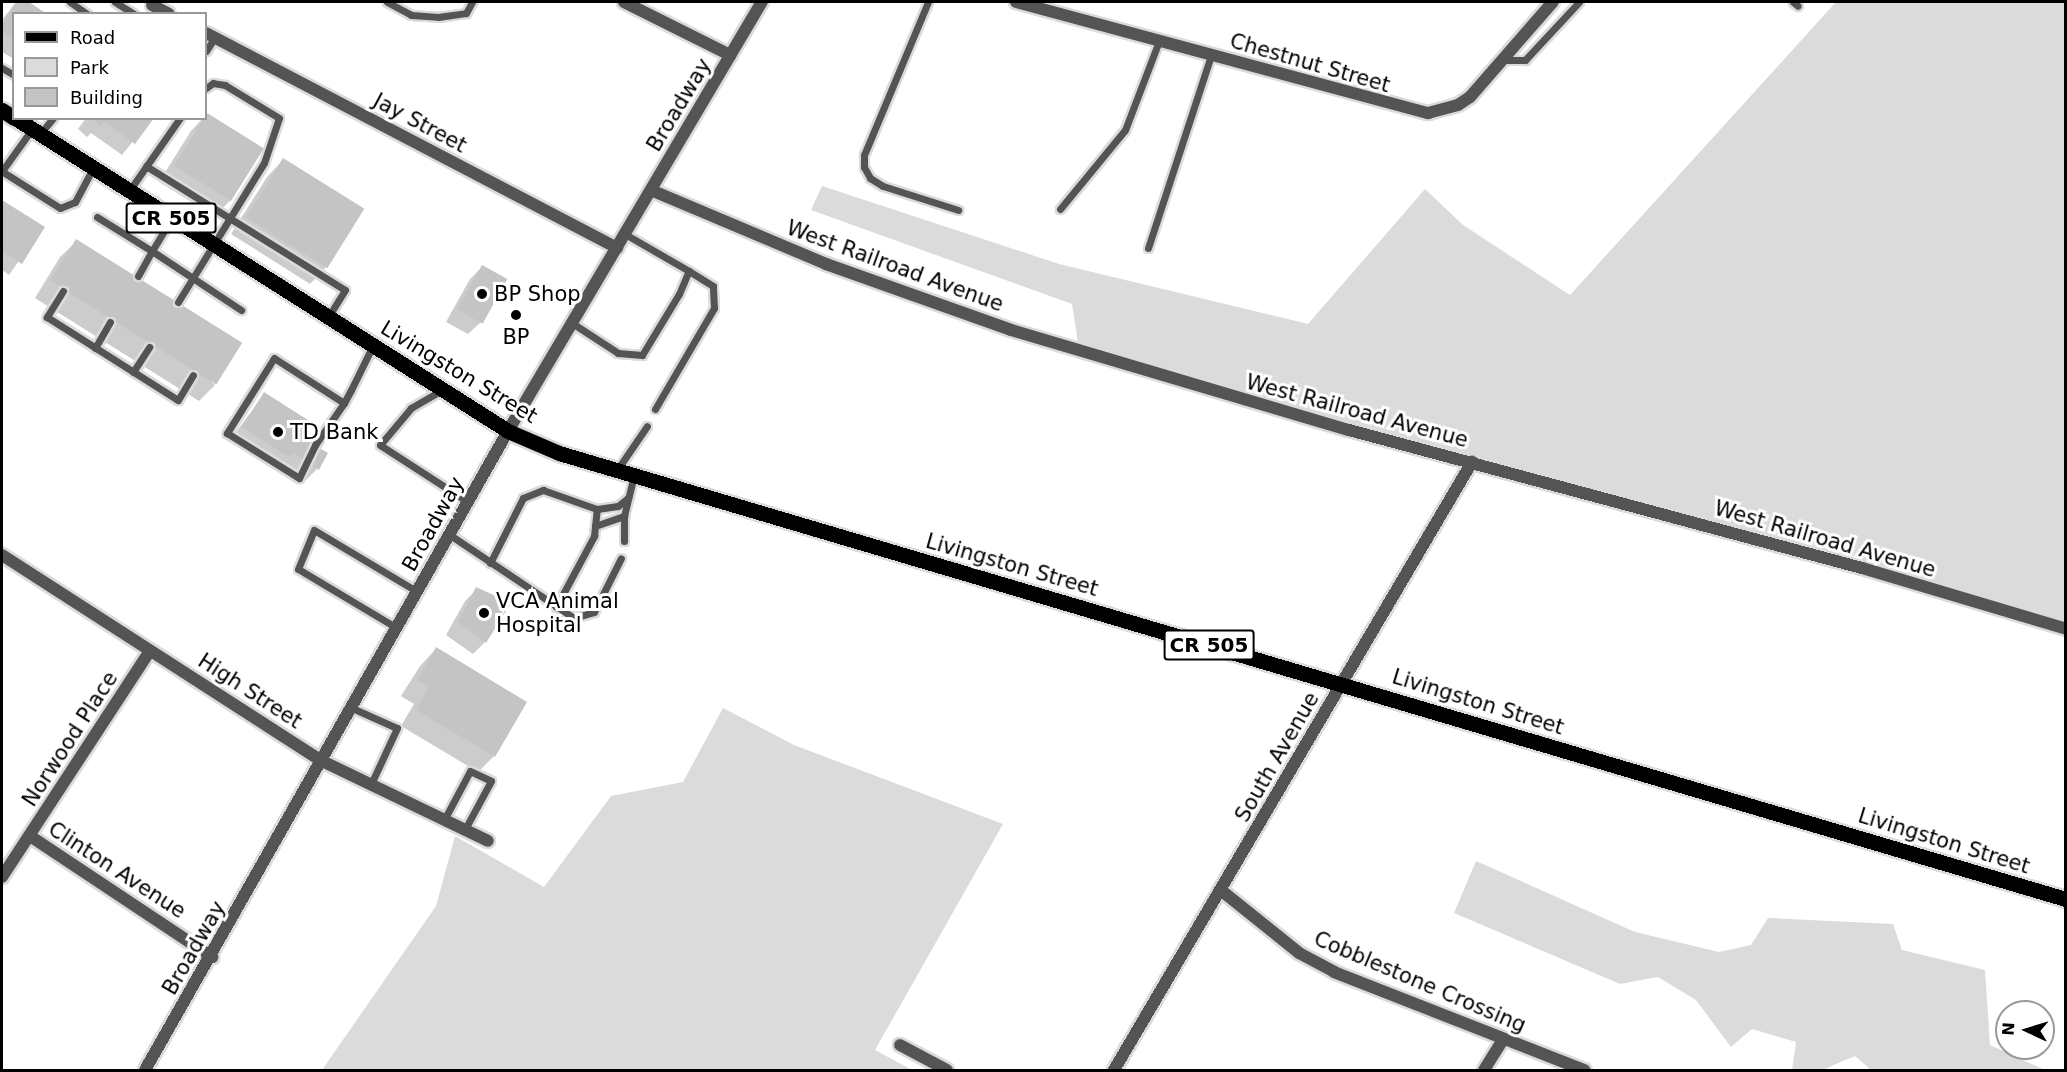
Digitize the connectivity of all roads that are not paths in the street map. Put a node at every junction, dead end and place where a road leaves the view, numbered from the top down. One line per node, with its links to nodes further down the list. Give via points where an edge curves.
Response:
1 (70, 2): 12 (lane)
2 (115, 2): 13 (lane)
3 (387, 2): 4 (lane, via 411,15 438,17 466,13)
4 (472, 2)
5 (624, 2): 17 (street)
6 (762, 2): 17 (street, Broadway)
7 (928, 2): 31 (lane, via 864,155 864,167 870,178 883,186)
8 (1016, 2): 16 (street, Chestnut Street)
9 (1553, 2): 19 (street, Chestnut Street)
10 (1579, 2): 19 (lane, via 1526,60)
11 (153, 5): 14 (street)
12 (84, 12)
13 (131, 12)
14 (165, 12)
15 (210, 35): 37 (street, Jay Street)
16 (1159, 41): 18 (street, Chestnut Street); 30 (lane, via 1138,106 1125,130)
17 (730, 55): 29 (street, Broadway)
18 (1210, 55): 19 (street, Chestnut Street, via 1428,113 1458,105); 38 (lane)
19 (1502, 60)
20 (207, 87): 34 (lane, via 213,83 225,85 279,118 264,163)
21 (17, 120): 24 (main road, Livingston Street / CR 505)
22 (51, 120): 24 (lane)
23 (179, 120): 25 (lane)
24 (36, 132): 26 (main road, Livingston Street / CR 505); 27 (lane)
25 (146, 166): 28 (lane); 34 (lane)
26 (93, 168): 27 (lane, via 75,202 60,208); 28 (main road, Livingston Street / CR 505)
27 (2, 172)
28 (129, 190): 33 (main road, Livingston Street / CR 505)
29 (651, 190): 35 (street, Broadway); 59 (street, West Railroad Avenue, via 826,264 1011,330 1263,406)
30 (1060, 209)
31 (958, 210)
32 (97, 217): 39 (lane)
33 (172, 218): 36 (main road, Livingston Street / CR 505); 39 (lane)
34 (228, 218): 36 (lane); 46 (lane, via 345,290)
35 (625, 234): 37 (street, Broadway); 40 (lane)
36 (212, 243): 42 (lane); 46 (main road, Livingston Street / CR 505)
37 (617, 248): 48 (street, Broadway)
38 (1149, 248)
39 (152, 251): 41 (lane); 42 (lane)
40 (689, 271): 48 (lane, via 642,355 618,353); 56 (lane, via 713,286 714,308)
41 (138, 276)
42 (193, 277): 44 (lane); 45 (lane)
43 (63, 291): 51 (lane, via 47,317)
44 (178, 302)
45 (241, 310)
46 (328, 317): 49 (main road, Livingston Street / CR 505)
47 (110, 322): 51 (lane)
48 (572, 323): 58 (street, Broadway)
49 (373, 345): 54 (main road, Livingston Street / CR 505); 55 (lane)
50 (149, 347): 52 (lane)
51 (95, 348): 52 (lane)
52 (133, 372): 53 (lane, via 178,400)
53 (193, 375)
54 (443, 390): 58 (main road, Livingston Street / CR 505); 63 (lane, via 411,408 380,445)
55 (344, 403): 55 (lane, via 315,445 299,478 227,433 274,358)
56 (655, 409)
57 (647, 426): 60 (lane)
58 (508, 431): 60 (main road, Livingston Street / CR 505, via 559,453); 63 (street, Broadway)
59 (1472, 462): 75 (street, West Railroad Avenue, via 1862,568); 77 (street, South Avenue)
60 (617, 470): 61 (main road, Livingston Street / CR 505)
61 (634, 475): 62 (lane); 77 (main road, Livingston Street / CR 505)
62 (628, 498): 64 (lane, via 618,506); 65 (lane)
63 (468, 501): 67 (street, Broadway)
64 (597, 509): 66 (lane); 71 (lane, via 543,490 523,498)
65 (624, 516): 66 (lane); 68 (lane)
66 (595, 526): 73 (lane, via 594,536)
67 (450, 535): 71 (lane); 72 (street, Broadway)
68 (624, 541)
69 (2, 555): 76 (street, High Street)
70 (621, 558): 73 (lane, via 594,612 574,618)
71 (490, 563): 73 (lane)
72 (418, 592): 74 (street, Broadway); 74 (lane, via 314,530 298,569)
73 (556, 607)
74 (397, 628): 78 (street, Broadway)
75 (2066, 629)
76 (150, 651): 79 (street, High Street); 83 (street, Norwood Place)
77 (1342, 684): 86 (street, South Avenue); 87 (main road, Livingston Street / CR 505)
78 (352, 708): 79 (street, Broadway); 80 (lane, via 397,728)
79 (322, 761): 80 (street, High Street); 88 (street, Broadway)
80 (371, 784): 81 (street, High Street)
81 (444, 820): 82 (street, High Street); 82 (lane, via 470,771 491,781)
82 (465, 829): 84 (street, High Street)
83 (30, 836): 85 (street, Norwood Place); 88 (street, Clinton Avenue)
84 (488, 841)
85 (2, 877)
86 (1222, 891): 89 (street, Cobblestone Crossing, via 1290,946 1335,972); 93 (street, South Avenue)
87 (2066, 899)
88 (212, 957): 91 (street, Broadway)
89 (1503, 1039): 94 (street); 95 (street, Cobblestone Crossing)
90 (900, 1046): 92 (street)
91 (145, 1071)
92 (947, 1071)
93 (1114, 1071)
94 (1484, 1071)
95 (1584, 1071)

